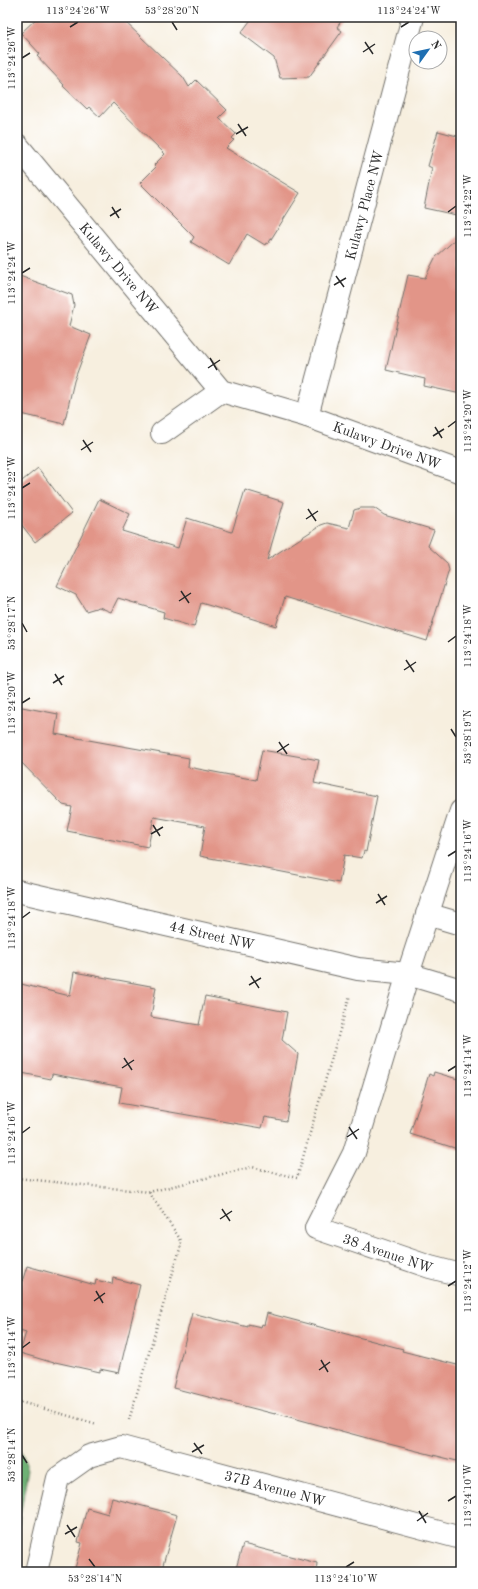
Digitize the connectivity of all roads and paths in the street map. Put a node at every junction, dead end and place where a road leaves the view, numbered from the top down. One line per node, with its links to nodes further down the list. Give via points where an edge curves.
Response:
1 (414, 17): 4 (street, Kulawy Place NW)
2 (17, 145): 3 (street, Kulawy Drive NW)
3 (221, 391): 4 (street, Kulawy Drive NW); 5 (street)
4 (308, 416): 6 (street, Kulawy Drive NW)
5 (162, 433)
6 (461, 472)
7 (461, 811): 9 (street)
8 (17, 891): 11 (street, 44 Street NW)
9 (427, 914): 10 (street); 12 (street)
10 (461, 924)
11 (358, 969): 12 (street, 44 Street NW); 15 (path, via 297,1178 252,1168)
12 (408, 974): 13 (street, 44 Street NW); 16 (street, 38 Avenue NW, via 354,1153 316,1228 430,1268)
13 (461, 990)
14 (17, 1178): 15 (path)
15 (149, 1192): 18 (path, via 182,1242)
16 (461, 1275)
17 (17, 1401): 18 (path)
18 (123, 1439): 19 (street, 37B Avenue NW); 20 (street, via 89,1456 58,1478)
19 (461, 1538)
20 (36, 1572)

